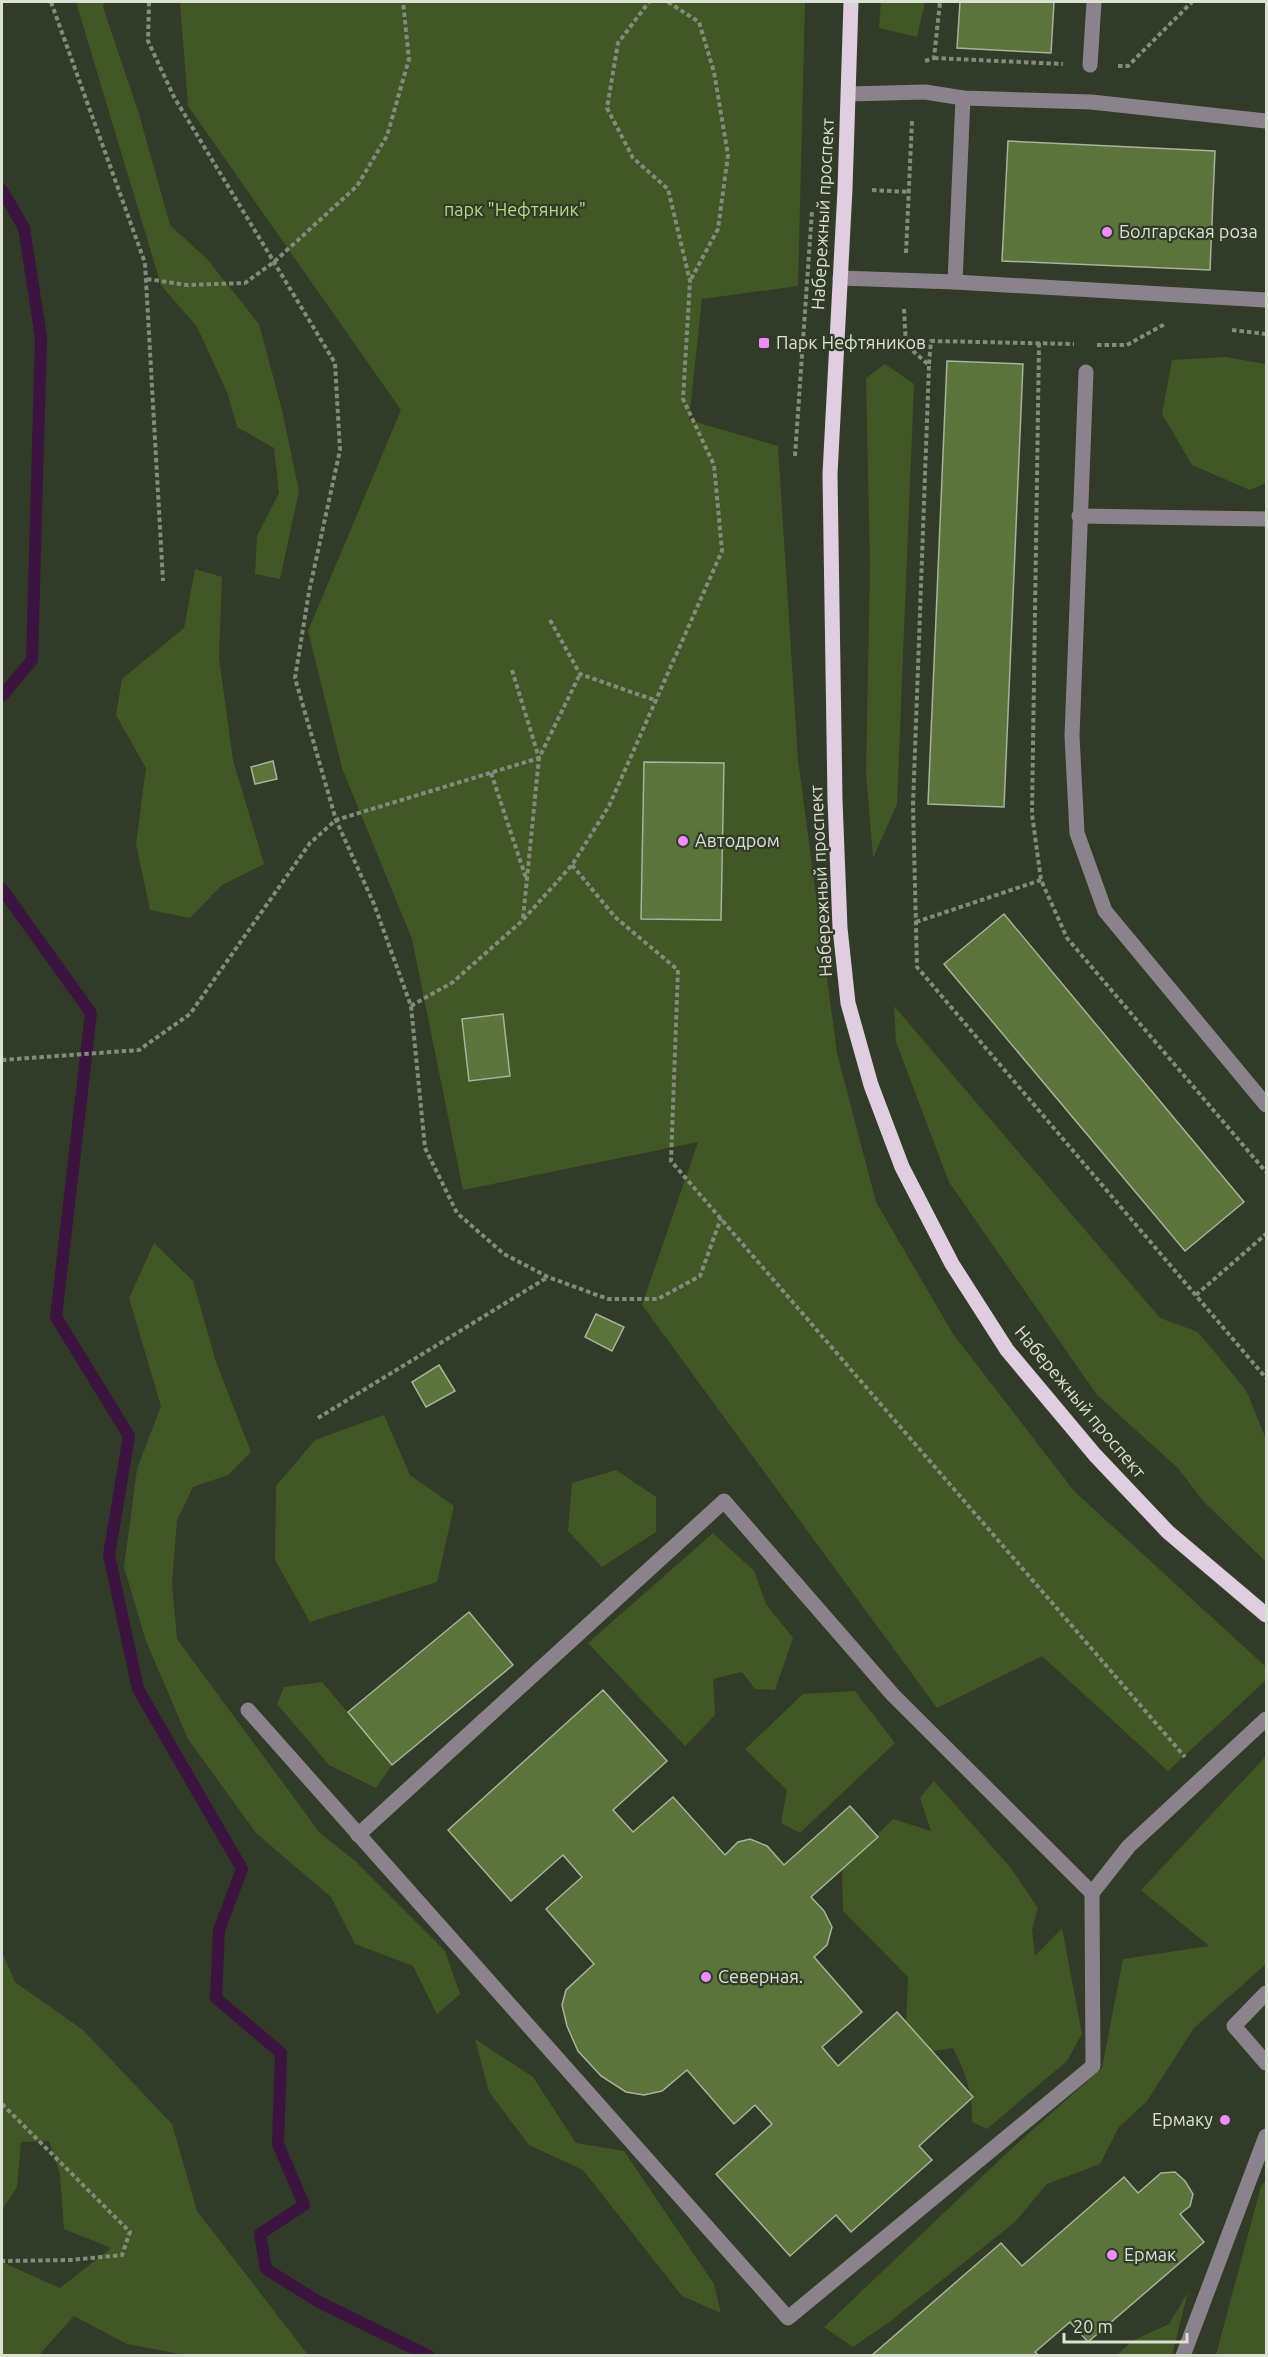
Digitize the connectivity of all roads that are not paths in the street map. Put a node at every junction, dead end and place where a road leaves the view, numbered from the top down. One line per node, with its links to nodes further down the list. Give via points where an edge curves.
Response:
1 (851, 2): 4 (main road, Набережный проспект)
2 (1094, 2): 3 (lane)
3 (1090, 65)
4 (849, 94): 5 (lane, via 913,93); 7 (main road, Набережный проспект)
5 (963, 98): 6 (lane, via 1091,102); 8 (lane)
6 (1266, 122)
7 (840, 278): 8 (lane); 14 (main road, Набережный проспект, via 830,474 839,916 848,1003 871,1085 902,1167 952,1264 1007,1350 1095,1455 1168,1532)
8 (955, 282): 9 (lane)
9 (1266, 300)
10 (1086, 372): 11 (lane)
11 (1079, 516): 12 (lane); 13 (lane, via 1072,736 1077,833 1105,911)
12 (1266, 519)
13 (1266, 1105)
14 (1266, 1615)
15 (248, 1710): 17 (lane)
16 (1266, 1719): 18 (lane, via 1129,1846)
17 (358, 1835): 18 (lane, via 724,1501 892,1695); 18 (lane, via 788,2318 1093,2066)
18 (1092, 1893)
19 (1266, 1993): 20 (lane, via 1234,2026)
20 (1266, 2062)
21 (1266, 2136): 22 (lane)
22 (1183, 2355)

